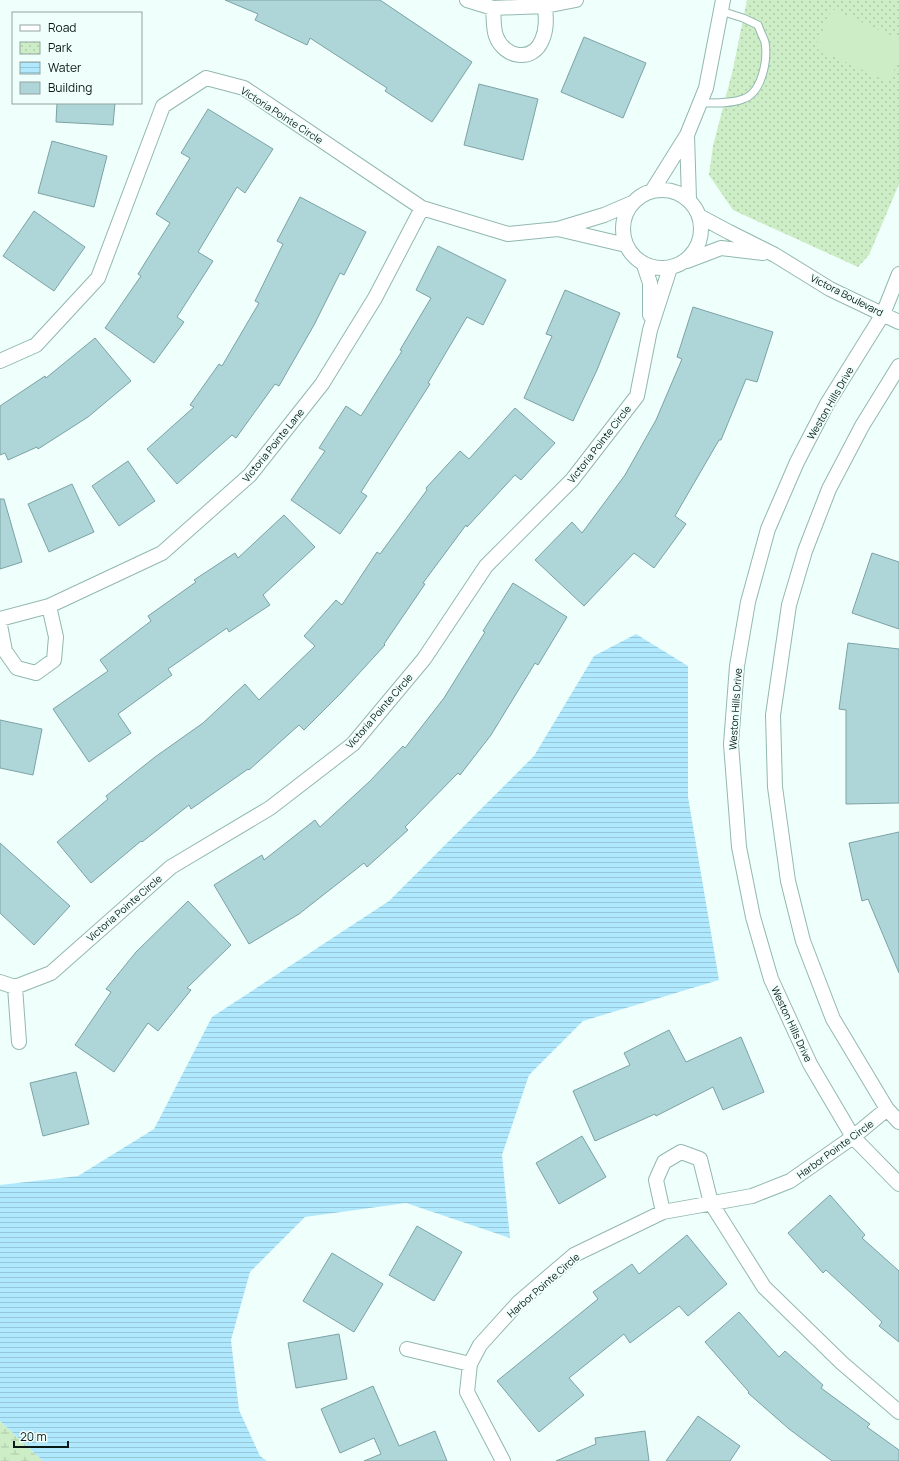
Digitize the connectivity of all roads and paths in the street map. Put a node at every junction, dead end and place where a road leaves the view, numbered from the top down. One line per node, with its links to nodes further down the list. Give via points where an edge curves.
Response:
1 (467, 0): 5 (street)
2 (576, 0): 3 (street)
3 (545, 6): 5 (street); 5 (street, via 546,28 542,41 534,51 522,55 512,54 503,47 496,35)
4 (722, 6): 6 (street, via 706,88); 6 (lane, via 758,25 765,43 762,77 756,91 744,99)
5 (493, 8)
6 (700, 103): 7 (street)
7 (687, 135): 8 (street); 9 (street)
8 (652, 191): 9 (street, via 671,190); 10 (street)
9 (689, 200): 12 (street)
10 (632, 203): 13 (street, Victoria Pointe Circle, via 604,215); 14 (street, via 623,229)
11 (422, 208): 13 (street, Victoria Pointe Circle, via 508,234); 23 (street, Victoria Pointe Circle, via 244,88 206,78 163,106 98,278 36,345); 25 (street, Victoria Pointe Lane, via 375,298 322,384 250,476 162,553)
12 (700, 216): 15 (street, Victora Boulevard); 16 (street, via 701,235 694,252)
13 (558, 229): 14 (street, Victoria Pointe Circle)
14 (626, 245): 17 (street, via 635,258)
15 (775, 255): 16 (street, Victora Boulevard, via 721,248); 20 (street, Victora Boulevard, via 830,289)
16 (684, 263): 18 (street)
17 (644, 265): 18 (street, via 658,269); 22 (street, Victoria Pointe Circle, via 650,283)
18 (670, 268): 22 (street, Victoria Pointe Circle)
19 (899, 274): 20 (street, Weston Hills Drive)
20 (883, 314): 21 (street, Victora Boulevard); 33 (street, Weston Hills Drive, via 827,404 797,462 768,529 748,602 737,666 731,744 740,847 753,917 771,980 810,1064)
21 (899, 322)
22 (650, 330): 29 (street, Victoria Pointe Circle, via 637,396 572,480 486,566 424,659 353,744 270,808 171,867 51,973)
23 (0, 361)
24 (899, 366): 31 (street, via 862,426 829,489 805,551 789,605 774,715 776,795 788,881 803,941 832,1019)
25 (48, 606): 26 (street, Victoria Pointe Lane); 27 (street, via 56,637 54,660 36,673 17,668 5,651)
26 (0, 619)
27 (0, 625)
28 (0, 982): 29 (street)
29 (15, 987): 30 (street)
30 (19, 1042)
31 (887, 1110): 32 (street); 33 (street, Harbor Pointe Circle)
32 (899, 1122)
33 (853, 1137): 34 (street, Weston Hills Drive); 35 (street, Harbor Pointe Circle, via 790,1181 752,1196)
34 (899, 1184)
35 (711, 1203): 36 (street, Harbor Pointe Circle); 36 (street, via 700,1160 681,1152 664,1162 656,1180); 39 (street, via 764,1287 842,1363)
36 (663, 1212): 38 (street, Harbor Pointe Circle, via 574,1254 519,1302 480,1345)
37 (407, 1348): 38 (street)
38 (470, 1364): 40 (street, Harbor Pointe Circle, via 467,1392)
39 (899, 1412)
40 (502, 1461)

